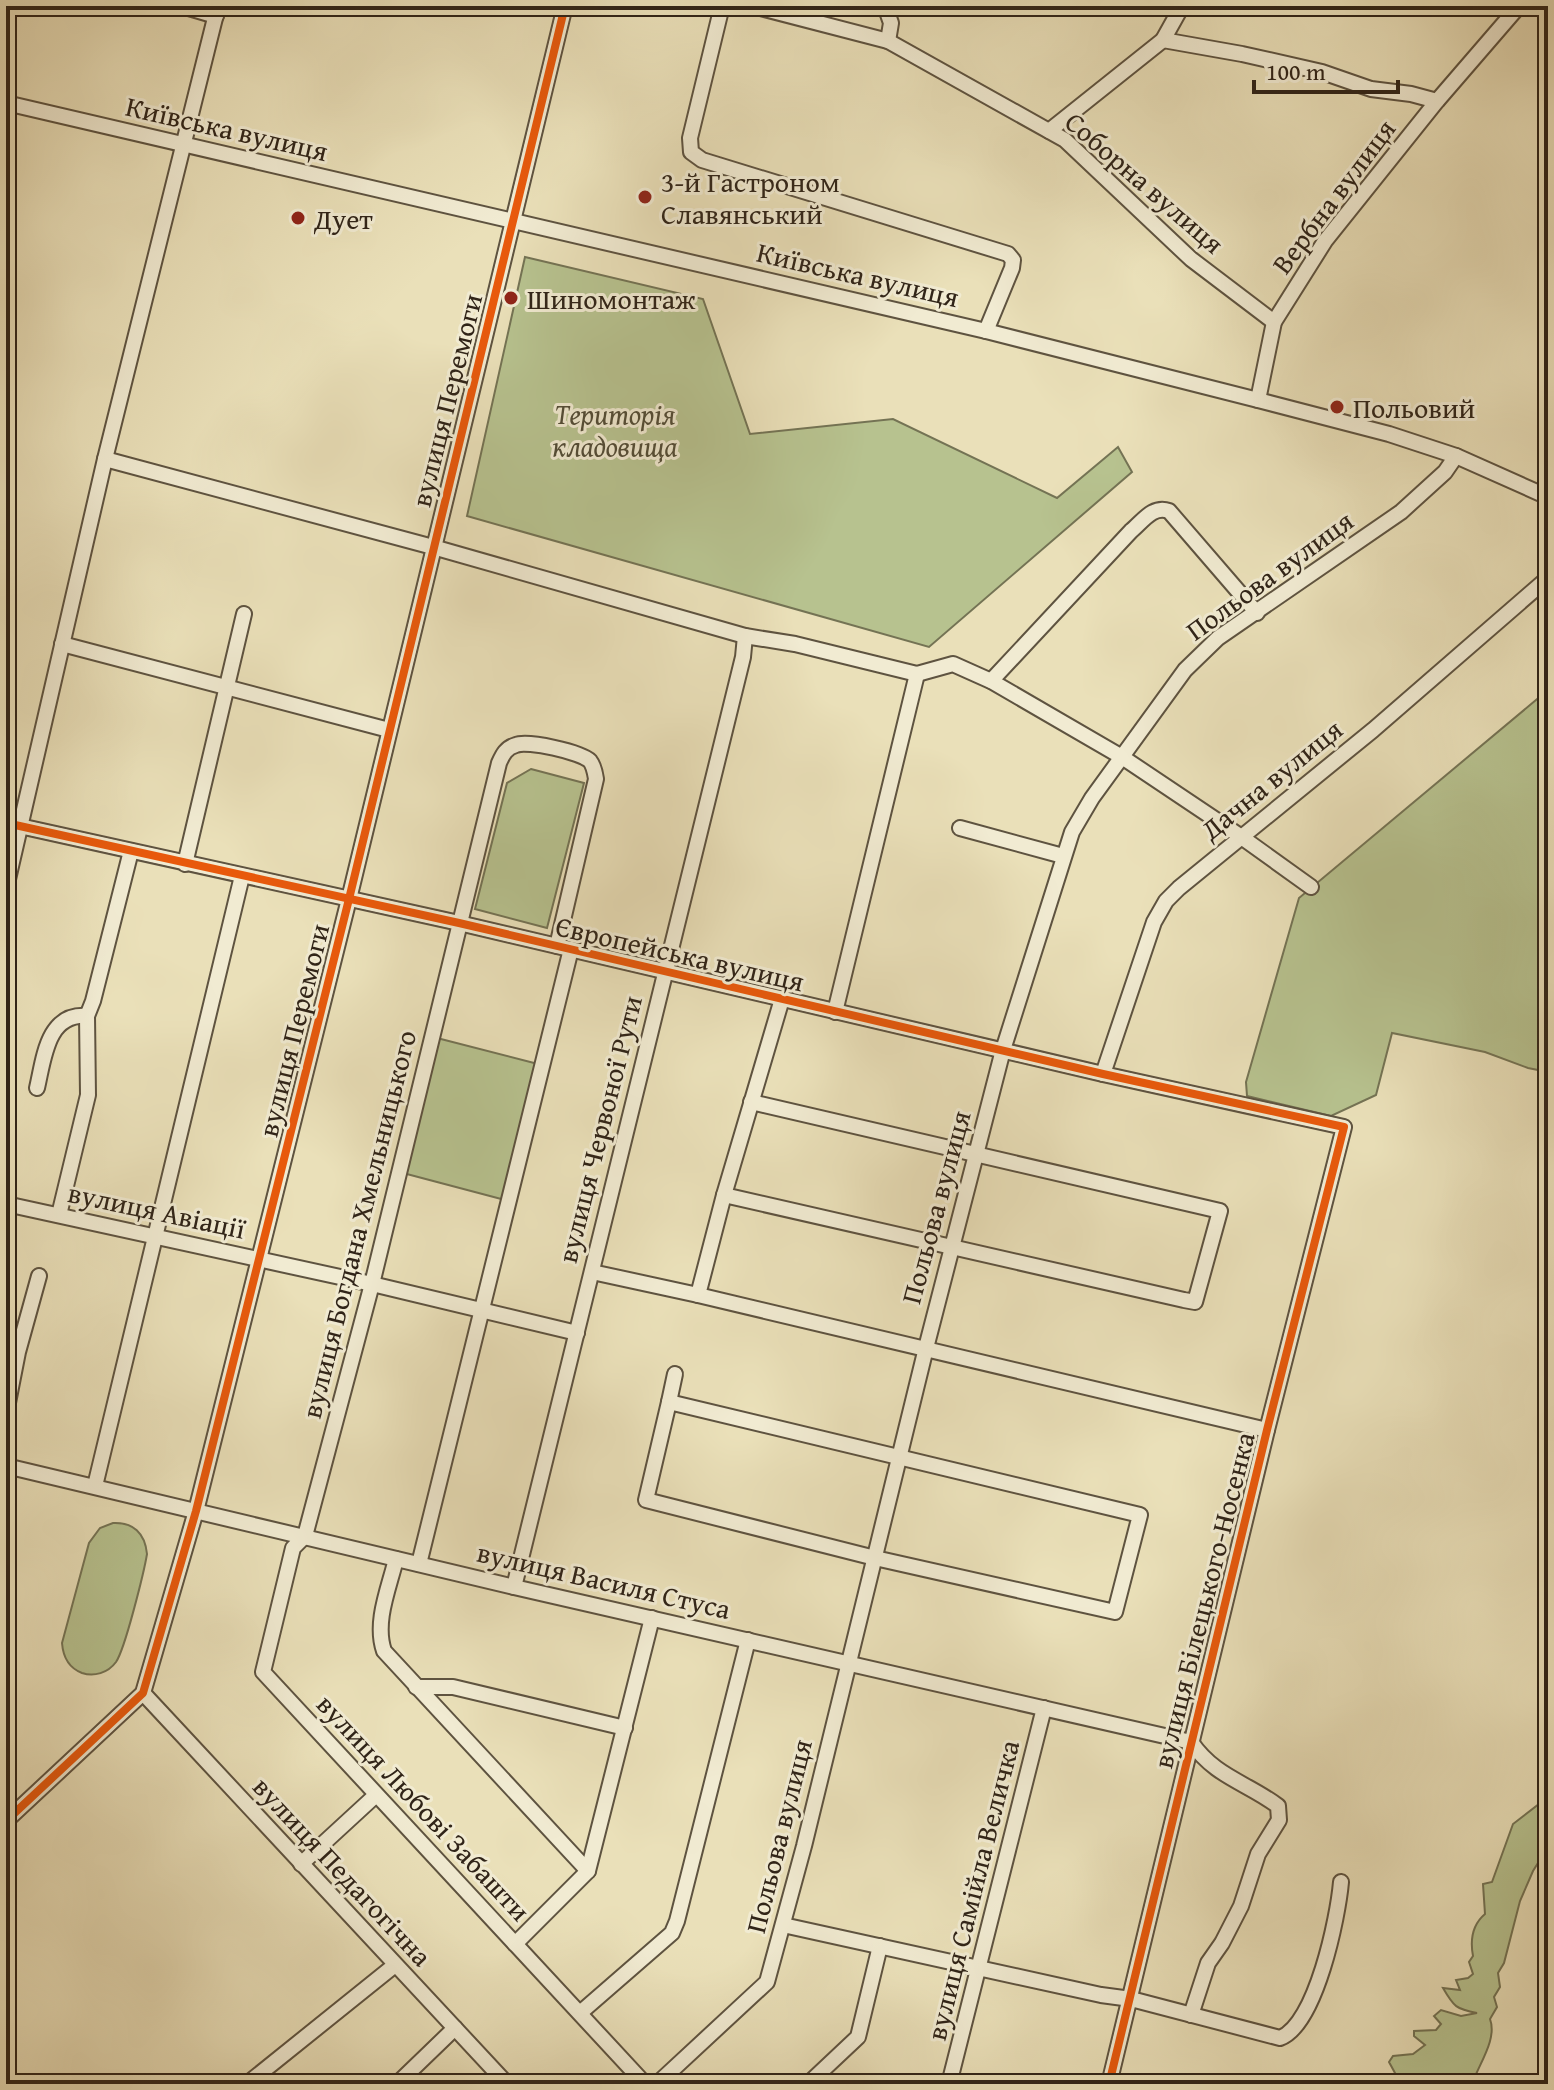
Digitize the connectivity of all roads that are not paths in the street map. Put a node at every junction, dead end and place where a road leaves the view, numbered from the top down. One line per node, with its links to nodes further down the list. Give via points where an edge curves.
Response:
1 (182, 6): 8 (street)
2 (565, 6): 15 (street, вулиця Перемоги)
3 (722, 6): 17 (street, via 691,152 702,160 1008,254 1012,268)
4 (753, 6): 10 (street, Соборна вулиця)
5 (885, 6): 10 (street, via 891,23)
6 (1182, 6): 9 (street)
7 (1519, 6): 11 (street, Вербна вулиця)
8 (217, 11): 14 (street)
9 (1163, 40): 11 (street); 13 (street)
10 (888, 41): 13 (street, Соборна вулиця)
11 (1437, 101): 16 (street, Вербна вулиця, via 1325,241)
12 (6, 103): 14 (street, Київська вулиця)
13 (1049, 131): 16 (street, Соборна вулиця, via 1065,140 1191,259)
14 (183, 145): 15 (street, Київська вулиця); 20 (street)
15 (513, 221): 17 (street, Київська вулиця); 22 (street, вулиця Перемоги)
16 (1274, 322): 18 (street, Вербна вулиця)
17 (986, 331): 18 (street, Київська вулиця)
18 (1258, 400): 19 (street, Київська вулиця)
19 (1456, 456): 21 (street, Київська вулиця); 24 (street, Польова вулиця, via 1401,512)
20 (105, 459): 22 (street); 27 (street)
21 (1548, 497)
22 (433, 547): 26 (street); 31 (street, вулиця Перемоги)
23 (1548, 578): 35 (street, Дачна вулиця, via 1373,730)
24 (1257, 613): 29 (street, via 1162,508 1131,531); 32 (street, Польова вулиця, via 1218,638 1185,670)
25 (244, 614): 30 (street)
26 (745, 636): 28 (street); 45 (street, вулиця Червоної Рути)
27 (62, 644): 30 (street); 33 (street)
28 (917, 674): 29 (street, via 953,664); 47 (street)
29 (991, 681): 32 (street)
30 (226, 687): 31 (street); 38 (street)
31 (389, 730): 42 (street, вулиця Перемоги)
32 (1122, 757): 35 (street); 37 (street, Польова вулиця, via 1092,798)
33 (13, 825): 36 (street, Європейська вулиця); 41 (street)
34 (960, 828): 37 (street)
35 (1240, 836): 40 (street); 50 (street, Дачна вулиця, via 1160,910)
36 (131, 851): 38 (street, Європейська вулиця); 48 (street)
37 (1063, 856): 49 (street, Польова вулиця)
38 (185, 864): 39 (street, Європейська вулиця)
39 (242, 876): 42 (street, Європейська вулиця); 58 (street)
40 (1311, 887)
41 (6, 888)
42 (349, 899): 43 (street, Європейська вулиця); 60 (street, вулиця Перемоги)
43 (459, 923): 44 (street, Європейська вулиця); 44 (street, вулиця Богдана Хмельницького, via 505,751 526,743 567,752 591,762 596,779); 63 (street, вулиця Богдана Хмельницького)
44 (564, 947): 45 (street, Європейська вулиця); 65 (street)
45 (664, 970): 46 (street, Європейська вулиця); 61 (street, вулиця Червоної Рути)
46 (782, 999): 47 (street, Європейська вулиця); 52 (street)
47 (835, 1012): 49 (street, Європейська вулиця)
48 (87, 1016): 51 (street, via 69,1017 53,1032); 57 (street, via 88,1095)
49 (1003, 1050): 50 (street, Європейська вулиця); 54 (street, Польова вулиця)
50 (1103, 1074): 53 (street, Європейська вулиця)
51 (37, 1088)
52 (751, 1102): 54 (street); 55 (street)
53 (1344, 1127): 71 (street, вулиця Білецького-Носенка)
54 (976, 1154): 59 (street, Польова вулиця); 59 (street, via 1220,1211 1195,1302)
55 (724, 1195): 59 (street); 64 (street)
56 (6, 1204): 57 (street, вулиця Авіації)
57 (59, 1215): 58 (street, вулиця Авіації)
58 (155, 1236): 60 (street, вулиця Авіації); 74 (street)
59 (952, 1247): 67 (street, Польова вулиця)
60 (257, 1259): 63 (street, вулиця Авіації); 75 (street, вулиця Перемоги)
61 (592, 1272): 64 (street); 66 (street, вулиця Червоної Рути)
62 (39, 1276): 70 (street)
63 (372, 1284): 65 (street, вулиця Авіації); 76 (street, вулиця Богдана Хмельницького)
64 (698, 1295): 67 (street)
65 (481, 1310): 66 (street, вулиця Авіації); 79 (street)
66 (577, 1333): 80 (street, вулиця Червоної Рути)
67 (926, 1348): 71 (street); 72 (street, Польова вулиця)
68 (675, 1374): 69 (street)
69 (669, 1402): 72 (street); 77 (street, via 646,1500)
70 (6, 1413)
71 (1267, 1430): 88 (street, вулиця Білецького-Носенка)
72 (899, 1455): 77 (street, Польова вулиця); 77 (street, via 1140,1515 1115,1612)
73 (6, 1466): 74 (street, вулиця Василя Стуса)
74 (95, 1486): 75 (street, вулиця Василя Стуса)
75 (196, 1511): 76 (street, вулиця Василя Стуса); 85 (street, вулиця Перемоги)
76 (305, 1536): 78 (street, вулиця Василя Стуса); 89 (street, вулиця Любові Забашти, via 293,1548 263,1672)
77 (875, 1558): 83 (street, Польова вулиця)
78 (396, 1559): 79 (street, вулиця Василя Стуса); 84 (street, via 380,1639)
79 (419, 1564): 80 (street, вулиця Василя Стуса)
80 (514, 1587): 81 (street, вулиця Василя Стуса)
81 (652, 1618): 82 (street, вулиця Василя Стуса); 87 (street)
82 (748, 1640): 83 (street, вулиця Василя Стуса); 100 (street, via 672,1933)
83 (847, 1663): 86 (street, вулиця Василя Стуса); 94 (street, Польова вулиця)
84 (416, 1687): 87 (street, via 453,1687); 92 (street)
85 (143, 1693): 90 (street); 91 (street, вулиця Педагогічна)
86 (1044, 1708): 88 (street, вулиця Василя Стуса); 98 (street, вулиця Самійла Величка)
87 (625, 1728): 92 (street)
88 (1191, 1742): 99 (street, вулиця Білецького-Носенка); 101 (street, via 1211,1766 1278,1806 1279,1820 1258,1854 1241,1906 1208,1963)
89 (376, 1795): 91 (street); 95 (street, вулиця Любові Забашти)
90 (6, 1821)
91 (301, 1864): 97 (street, вулиця Педагогічна)
92 (588, 1871): 95 (street)
93 (1341, 1882): 101 (street, via 1335,1927 1313,1995 1286,2036 1271,2038)
94 (783, 1925): 96 (street); 107 (street, Польова вулиця, via 767,1982)
95 (515, 1944): 100 (street, вулиця Любові Забашти)
96 (880, 1946): 98 (street); 108 (street, via 858,2037)
97 (395, 1965): 102 (street, вулиця Педагогічна); 103 (street)
98 (980, 1968): 99 (street); 109 (street, вулиця Самійла Величка)
99 (1131, 1999): 101 (street); 110 (street, вулиця Білецького-Носенка)
100 (580, 2013): 106 (street, вулиця Любові Забашти)
101 (1191, 2015)
102 (455, 2028): 104 (street); 105 (street, вулиця Педагогічна)
103 (247, 2084)
104 (397, 2084)
105 (507, 2084)
106 (645, 2084)
107 (657, 2084)
108 (808, 2084)
109 (949, 2084)
110 (1109, 2084)

